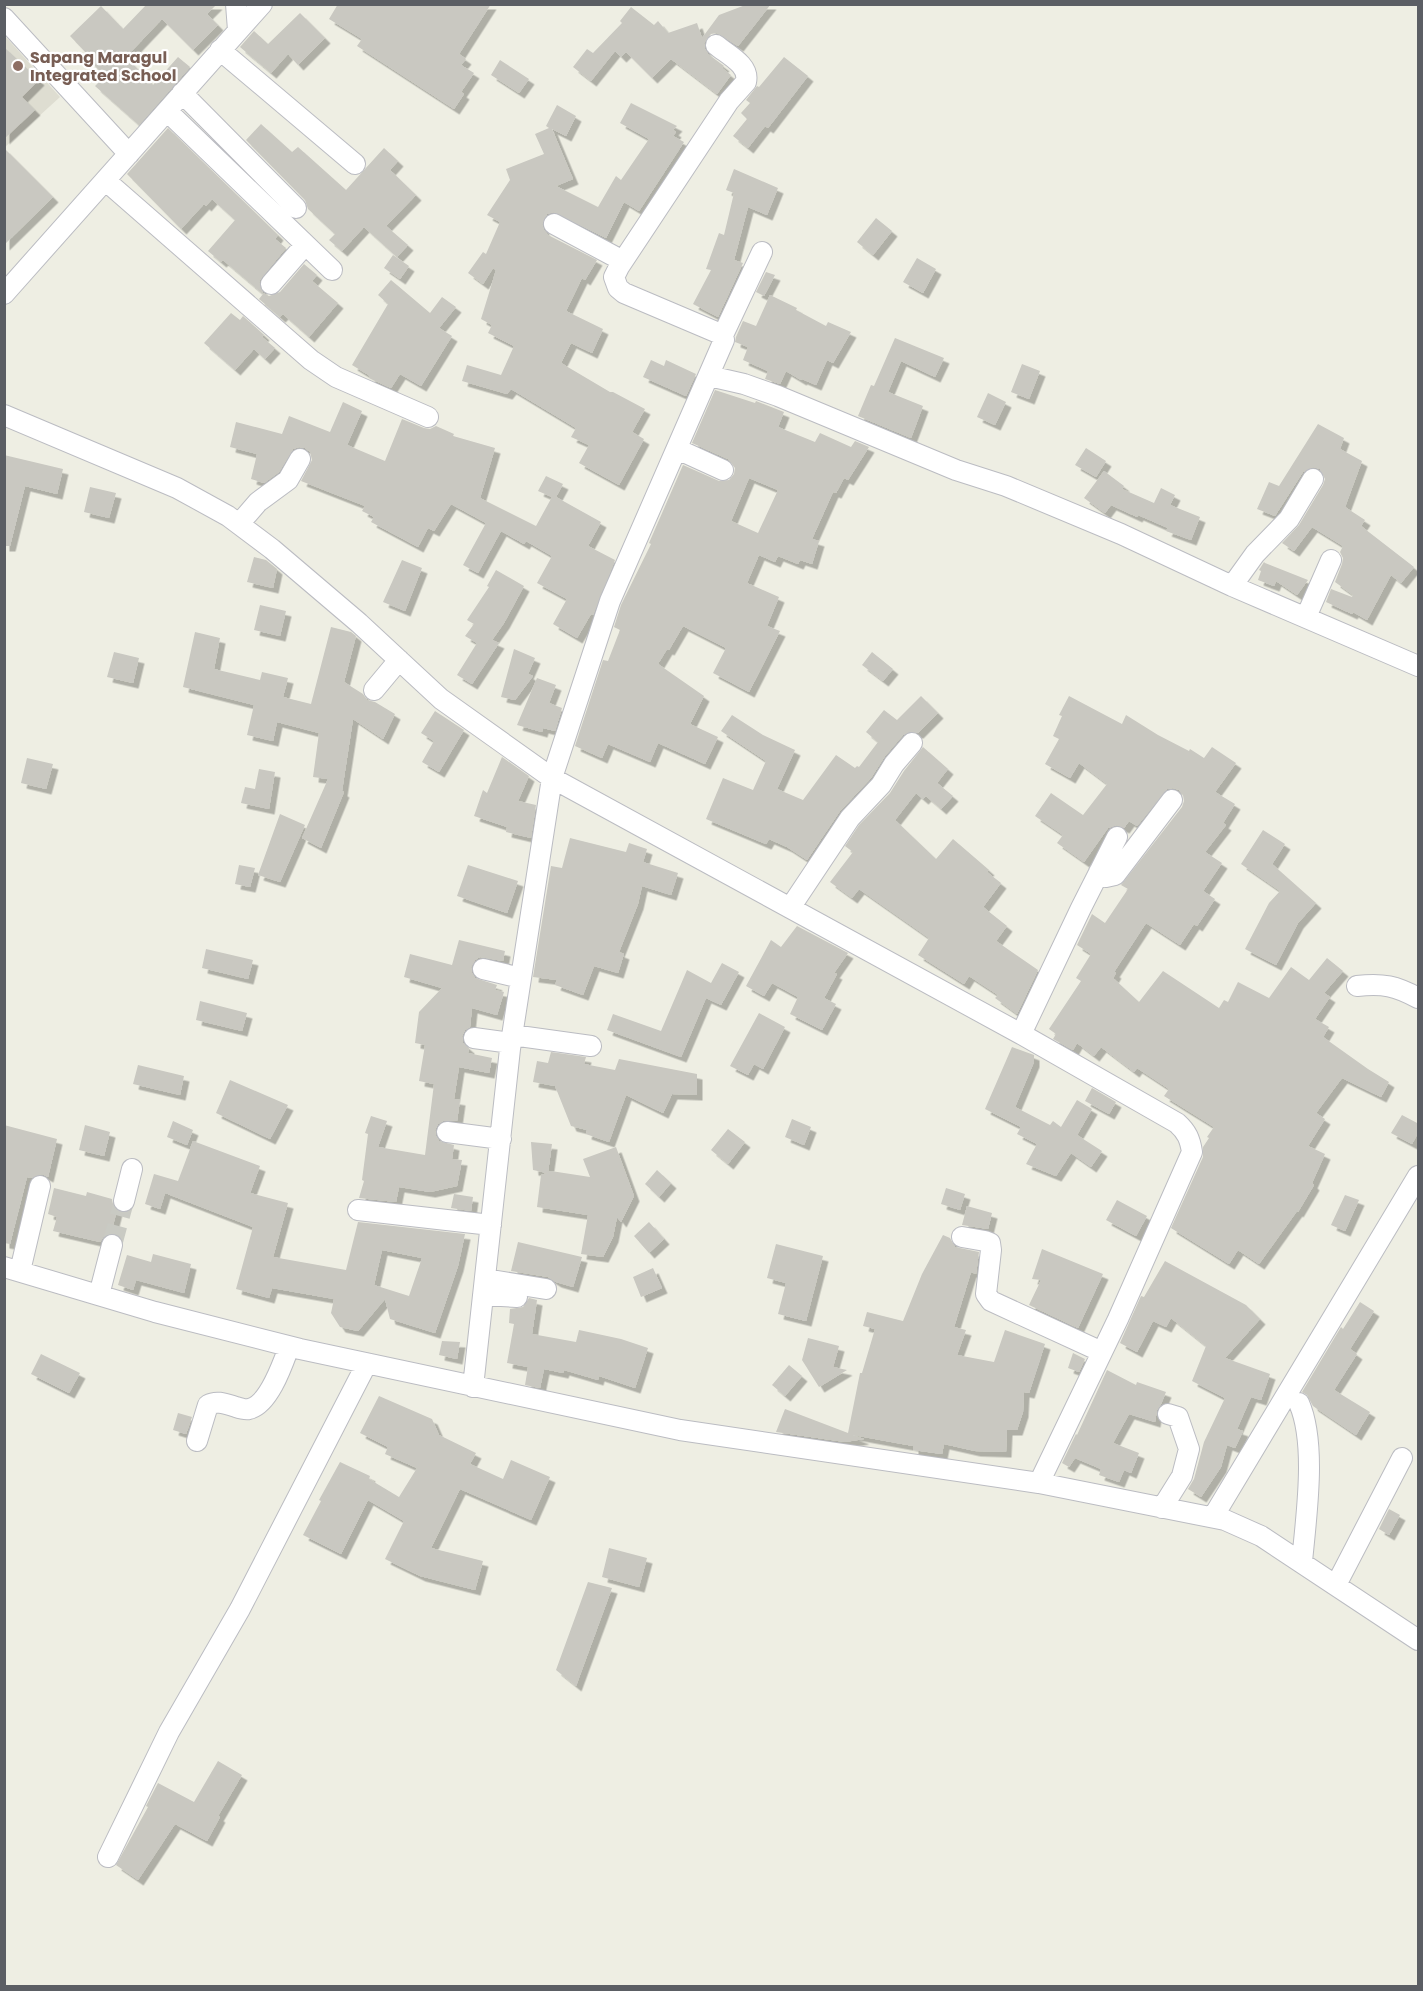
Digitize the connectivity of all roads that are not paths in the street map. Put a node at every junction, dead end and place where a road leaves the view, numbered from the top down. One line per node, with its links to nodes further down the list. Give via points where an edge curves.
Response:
1 (236, 4): 4 (street)
2 (261, 4): 4 (street)
3 (4, 18): 9 (street)
4 (238, 30): 6 (street)
5 (716, 45): 16 (street, via 745,69 746,82 729,101)
6 (220, 50): 7 (street); 10 (street)
7 (182, 93): 8 (street); 12 (street)
8 (167, 111): 9 (street); 14 (street)
9 (129, 154): 11 (street)
10 (355, 164)
11 (106, 181): 19 (street); 23 (street, via 310,360 336,377)
12 (296, 208)
13 (554, 224): 16 (street)
14 (305, 245): 17 (street); 18 (street)
15 (762, 252): 20 (street)
16 (623, 261): 20 (street, via 614,278 618,288)
17 (332, 270)
18 (270, 284)
19 (4, 294)
20 (723, 335): 21 (street)
21 (709, 376): 24 (street); 30 (street, via 778,396 956,470 1006,486)
22 (4, 415): 28 (street, via 177,488)
23 (428, 417)
24 (676, 449): 26 (street); 36 (street, via 610,601)
25 (300, 459): 28 (street, via 288,480 258,502)
26 (723, 470)
27 (1313, 479): 30 (street, via 1289,519 1255,554)
28 (239, 524): 32 (street)
29 (1331, 560): 31 (street)
30 (1232, 586): 31 (street)
31 (1306, 617): 33 (street)
32 (399, 660): 34 (street); 36 (street, via 441,699)
33 (1419, 666)
34 (374, 690)
35 (912, 743): 40 (street, via 850,818)
36 (552, 778): 40 (street); 42 (street)
37 (1172, 800): 39 (street, via 1115,875 1106,877)
38 (1117, 837): 39 (street)
39 (1099, 872): 45 (street)
40 (790, 908): 45 (street)
41 (483, 969): 42 (street)
42 (521, 978): 47 (street)
43 (1357, 986): 44 (street, via 1400,988)
44 (1419, 998)
45 (1021, 1034): 65 (street, via 1177,1123 1189,1136 1192,1152)
46 (474, 1038): 47 (street)
47 (512, 1039): 48 (street); 50 (street)
48 (591, 1046)
49 (447, 1132): 50 (street)
50 (501, 1138): 56 (street)
51 (132, 1169): 54 (street)
52 (1419, 1176): 74 (street)
53 (40, 1186): 59 (street)
54 (124, 1201)
55 (358, 1210): 56 (street)
56 (491, 1225): 60 (street)
57 (962, 1237): 65 (street, via 990,1244 986,1294 991,1301)
58 (112, 1245): 62 (street)
59 (12, 1269): 62 (street)
60 (484, 1287): 61 (street); 63 (street); 67 (street)
61 (546, 1289)
62 (99, 1295): 64 (street)
63 (517, 1297)
64 (289, 1347): 66 (street); 70 (street, via 280,1371 260,1403 249,1409 213,1402 208,1405)
65 (1102, 1352): 72 (street)
66 (366, 1365): 67 (street); 78 (street, via 240,1609 169,1732)
67 (473, 1387): 72 (street, via 680,1430)
68 (1299, 1403): 75 (street, via 1308,1443)
69 (1168, 1414): 73 (street, via 1178,1417 1190,1449 1182,1476)
70 (197, 1441)
71 (1402, 1458): 76 (street)
72 (1039, 1483): 73 (street)
73 (1162, 1508): 74 (street)
74 (1213, 1517): 75 (street, via 1261,1536)
75 (1302, 1562): 76 (street)
76 (1336, 1585): 77 (street)
77 (1419, 1640)
78 (108, 1857)

